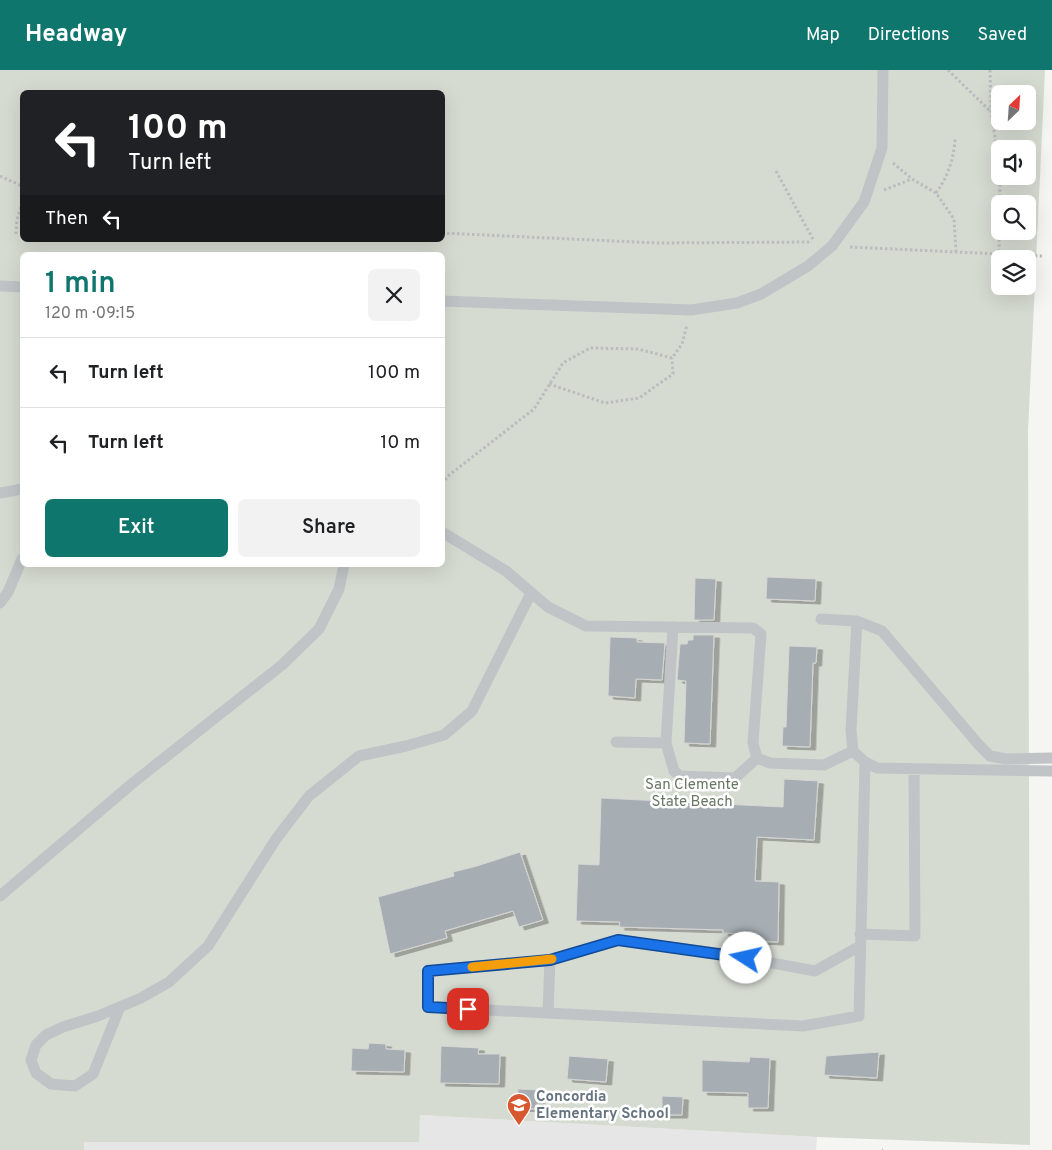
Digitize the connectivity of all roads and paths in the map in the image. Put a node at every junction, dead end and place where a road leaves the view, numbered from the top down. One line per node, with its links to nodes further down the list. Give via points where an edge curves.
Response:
1 (884, 70): 6 (lane)
2 (948, 70): 4 (path)
3 (990, 70): 4 (path)
4 (990, 112): 18 (path, via 1000,168)
5 (955, 139): 11 (path, via 954,155)
6 (880, 152): 9 (path); 12 (lane)
7 (776, 171): 16 (path)
8 (0, 176): 10 (path)
9 (912, 179): 11 (path); 12 (path)
10 (20, 185)
11 (936, 193): 19 (path, via 954,219)
12 (866, 194): 17 (lane, via 864,202)
13 (20, 210): 15 (path)
14 (445, 233): 16 (path, via 657,243)
15 (16, 234)
16 (814, 242): 17 (path)
17 (832, 246): 19 (path); 26 (lane, via 808,266 761,294 737,303)
18 (999, 250)
19 (956, 252): 20 (path)
20 (991, 254)
21 (1036, 256): 22 (path)
22 (1042, 256)
23 (0, 286): 24 (lane)
24 (20, 287)
25 (445, 301): 26 (lane)
26 (691, 310): 27 (path, via 682,344)
27 (672, 358): 28 (path, via 638,349 590,348 563,363); 28 (path, via 673,374 639,398 605,403)
28 (550, 384): 29 (path, via 534,409)
29 (445, 480)
30 (20, 489): 31 (lane)
31 (0, 493)
32 (445, 534): 35 (lane, via 506,571)
33 (20, 564): 36 (lane)
34 (344, 567): 48 (lane, via 339,589 318,628 282,665 134,782)
35 (531, 593): 39 (lane, via 548,607 586,626); 51 (lane, via 472,711 444,734 359,756 309,796 276,839 208,946 169,982)
36 (0, 604)
37 (821, 619): 38 (lane)
38 (857, 621): 42 (lane, via 851,730); 44 (lane, via 882,630 990,756)
39 (673, 627): 41 (lane); 43 (lane, via 753,628 761,634 753,743)
40 (616, 742): 41 (lane)
41 (666, 743): 43 (lane, via 674,771 680,776 735,778)
42 (853, 751): 43 (lane, via 824,765 770,763); 45 (lane)
43 (757, 758)
44 (1052, 758)
45 (865, 762): 46 (lane, via 877,768); 49 (lane)
46 (914, 769): 47 (lane); 49 (lane, via 915,936)
47 (1052, 771)
48 (0, 896)
49 (860, 940): 50 (lane, via 815,971 618,940); 52 (lane, via 859,1016 803,1026)
50 (550, 960): 52 (lane); 52 (lane, via 428,971 428,1007)
51 (120, 1006): 51 (lane, via 46,1035 36,1045 30,1060 36,1072 51,1084 74,1086 93,1074)
52 (548, 1012)

